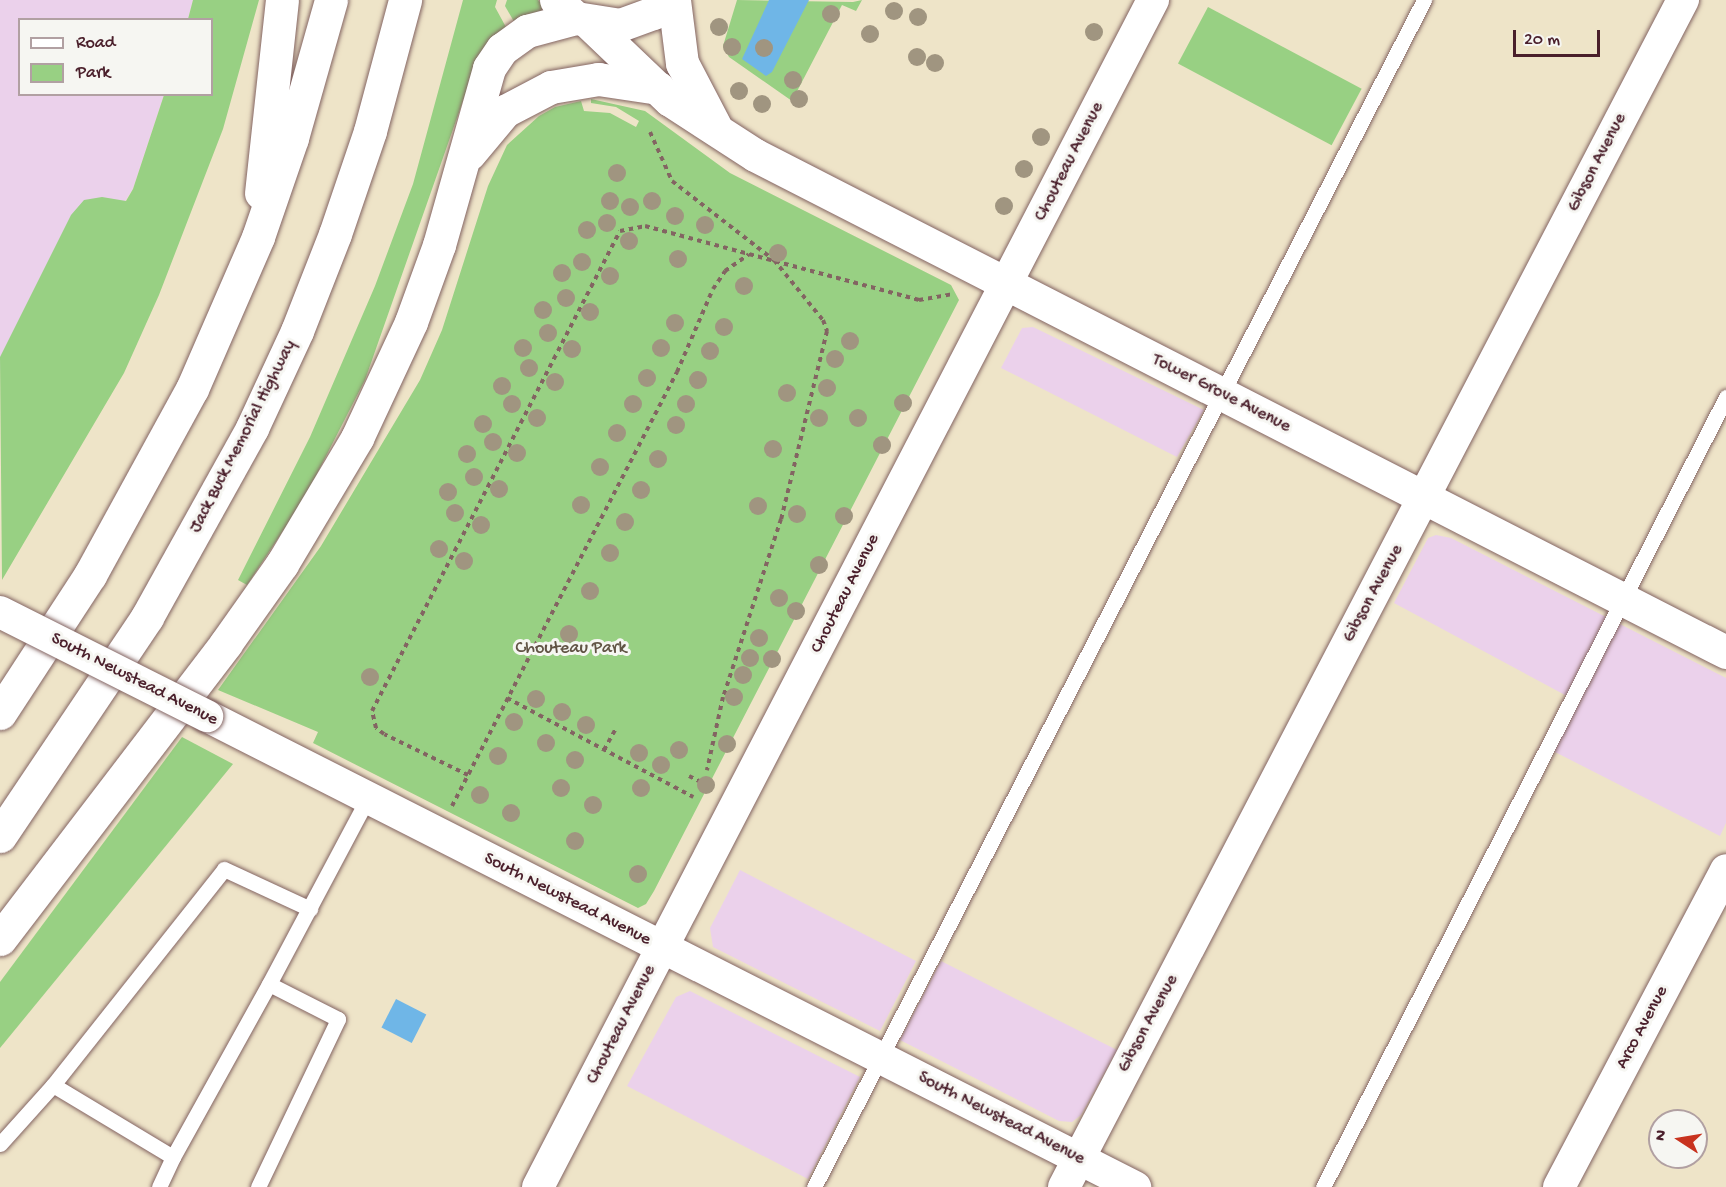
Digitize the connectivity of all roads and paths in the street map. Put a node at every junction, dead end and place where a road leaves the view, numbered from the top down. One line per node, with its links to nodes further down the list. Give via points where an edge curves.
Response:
1 (282, 0): 14 (main road)
2 (331, 0): 14 (main road, via 292,138)
3 (405, 0): 38 (main road, Jack Buck Memorial Highway, via 370,131 335,234 297,332 252,428 147,617)
4 (667, 0): 9 (main road, via 636,22 605,25)
5 (674, 0): 12 (main road, Tower Grove Avenue, via 682,63)
6 (1153, 0): 17 (street, Chouteau Avenue)
7 (1424, 0): 19 (lane)
8 (1683, 0): 21 (street, Gibson Avenue)
9 (574, 13): 10 (main road, Tower Grove Avenue); 13 (main road, via 527,31 502,49 480,90)
10 (658, 88): 12 (main road, Tower Grove Avenue, via 685,112); 13 (main road, via 598,79 551,87 505,111)
11 (650, 132): 16 (path, via 672,181 682,192 739,230)
12 (719, 132): 17 (main road, Tower Grove Avenue, via 755,155)
13 (466, 158): 41 (main road, via 411,322 357,438 320,504 226,644)
14 (258, 237): 26 (main road, via 192,389 143,483 90,575)
15 (749, 254): 16 (path); 25 (path, via 725,271 713,289 676,372); 30 (path, via 645,226 630,227 614,238 372,711 376,728 384,734)
16 (774, 260): 18 (path, via 919,300); 29 (path, via 823,320 826,338 781,519 720,707)
17 (1007, 284): 19 (main road, Tower Grove Avenue); 42 (street, Chouteau Avenue)
18 (952, 294)
19 (1222, 394): 21 (main road, Tower Grove Avenue); 44 (lane)
20 (1726, 397): 22 (lane)
21 (1424, 499): 22 (main road, Tower Grove Avenue); 48 (street, Gibson Avenue)
22 (1623, 598): 24 (main road, Tower Grove Avenue); 55 (lane)
23 (0, 612): 36 (street, South Newstead Avenue, bridge)
24 (1726, 652)
25 (507, 698): 28 (path); 30 (path)
26 (0, 713)
27 (615, 730): 28 (path)
28 (604, 750): 32 (path)
29 (707, 770)
30 (468, 775): 37 (path)
31 (689, 776): 33 (path)
32 (662, 780): 34 (path); 35 (path)
33 (701, 782)
34 (659, 786)
35 (693, 797)
36 (368, 798): 40 (lane); 42 (street, South Newstead Avenue)
37 (452, 806)
38 (0, 836)
39 (1726, 870): 56 (street, Arco Avenue)
40 (310, 909): 43 (lane); 45 (lane, via 224,869)
41 (0, 939)
42 (662, 949): 44 (street, South Newstead Avenue); 51 (street, Chouteau Avenue)
43 (269, 984): 47 (lane); 50 (lane, via 338,1019)
44 (880, 1058): 48 (street, South Newstead Avenue); 52 (lane)
45 (53, 1085): 46 (lane); 47 (lane)
46 (0, 1144)
47 (173, 1157): 49 (lane)
48 (1079, 1158): 53 (street, Gibson Avenue); 54 (street, South Newstead Avenue)
49 (159, 1187)
50 (258, 1187)
51 (538, 1187)
52 (814, 1187)
53 (1064, 1187)
54 (1136, 1187)
55 (1323, 1187)
56 (1559, 1187)

